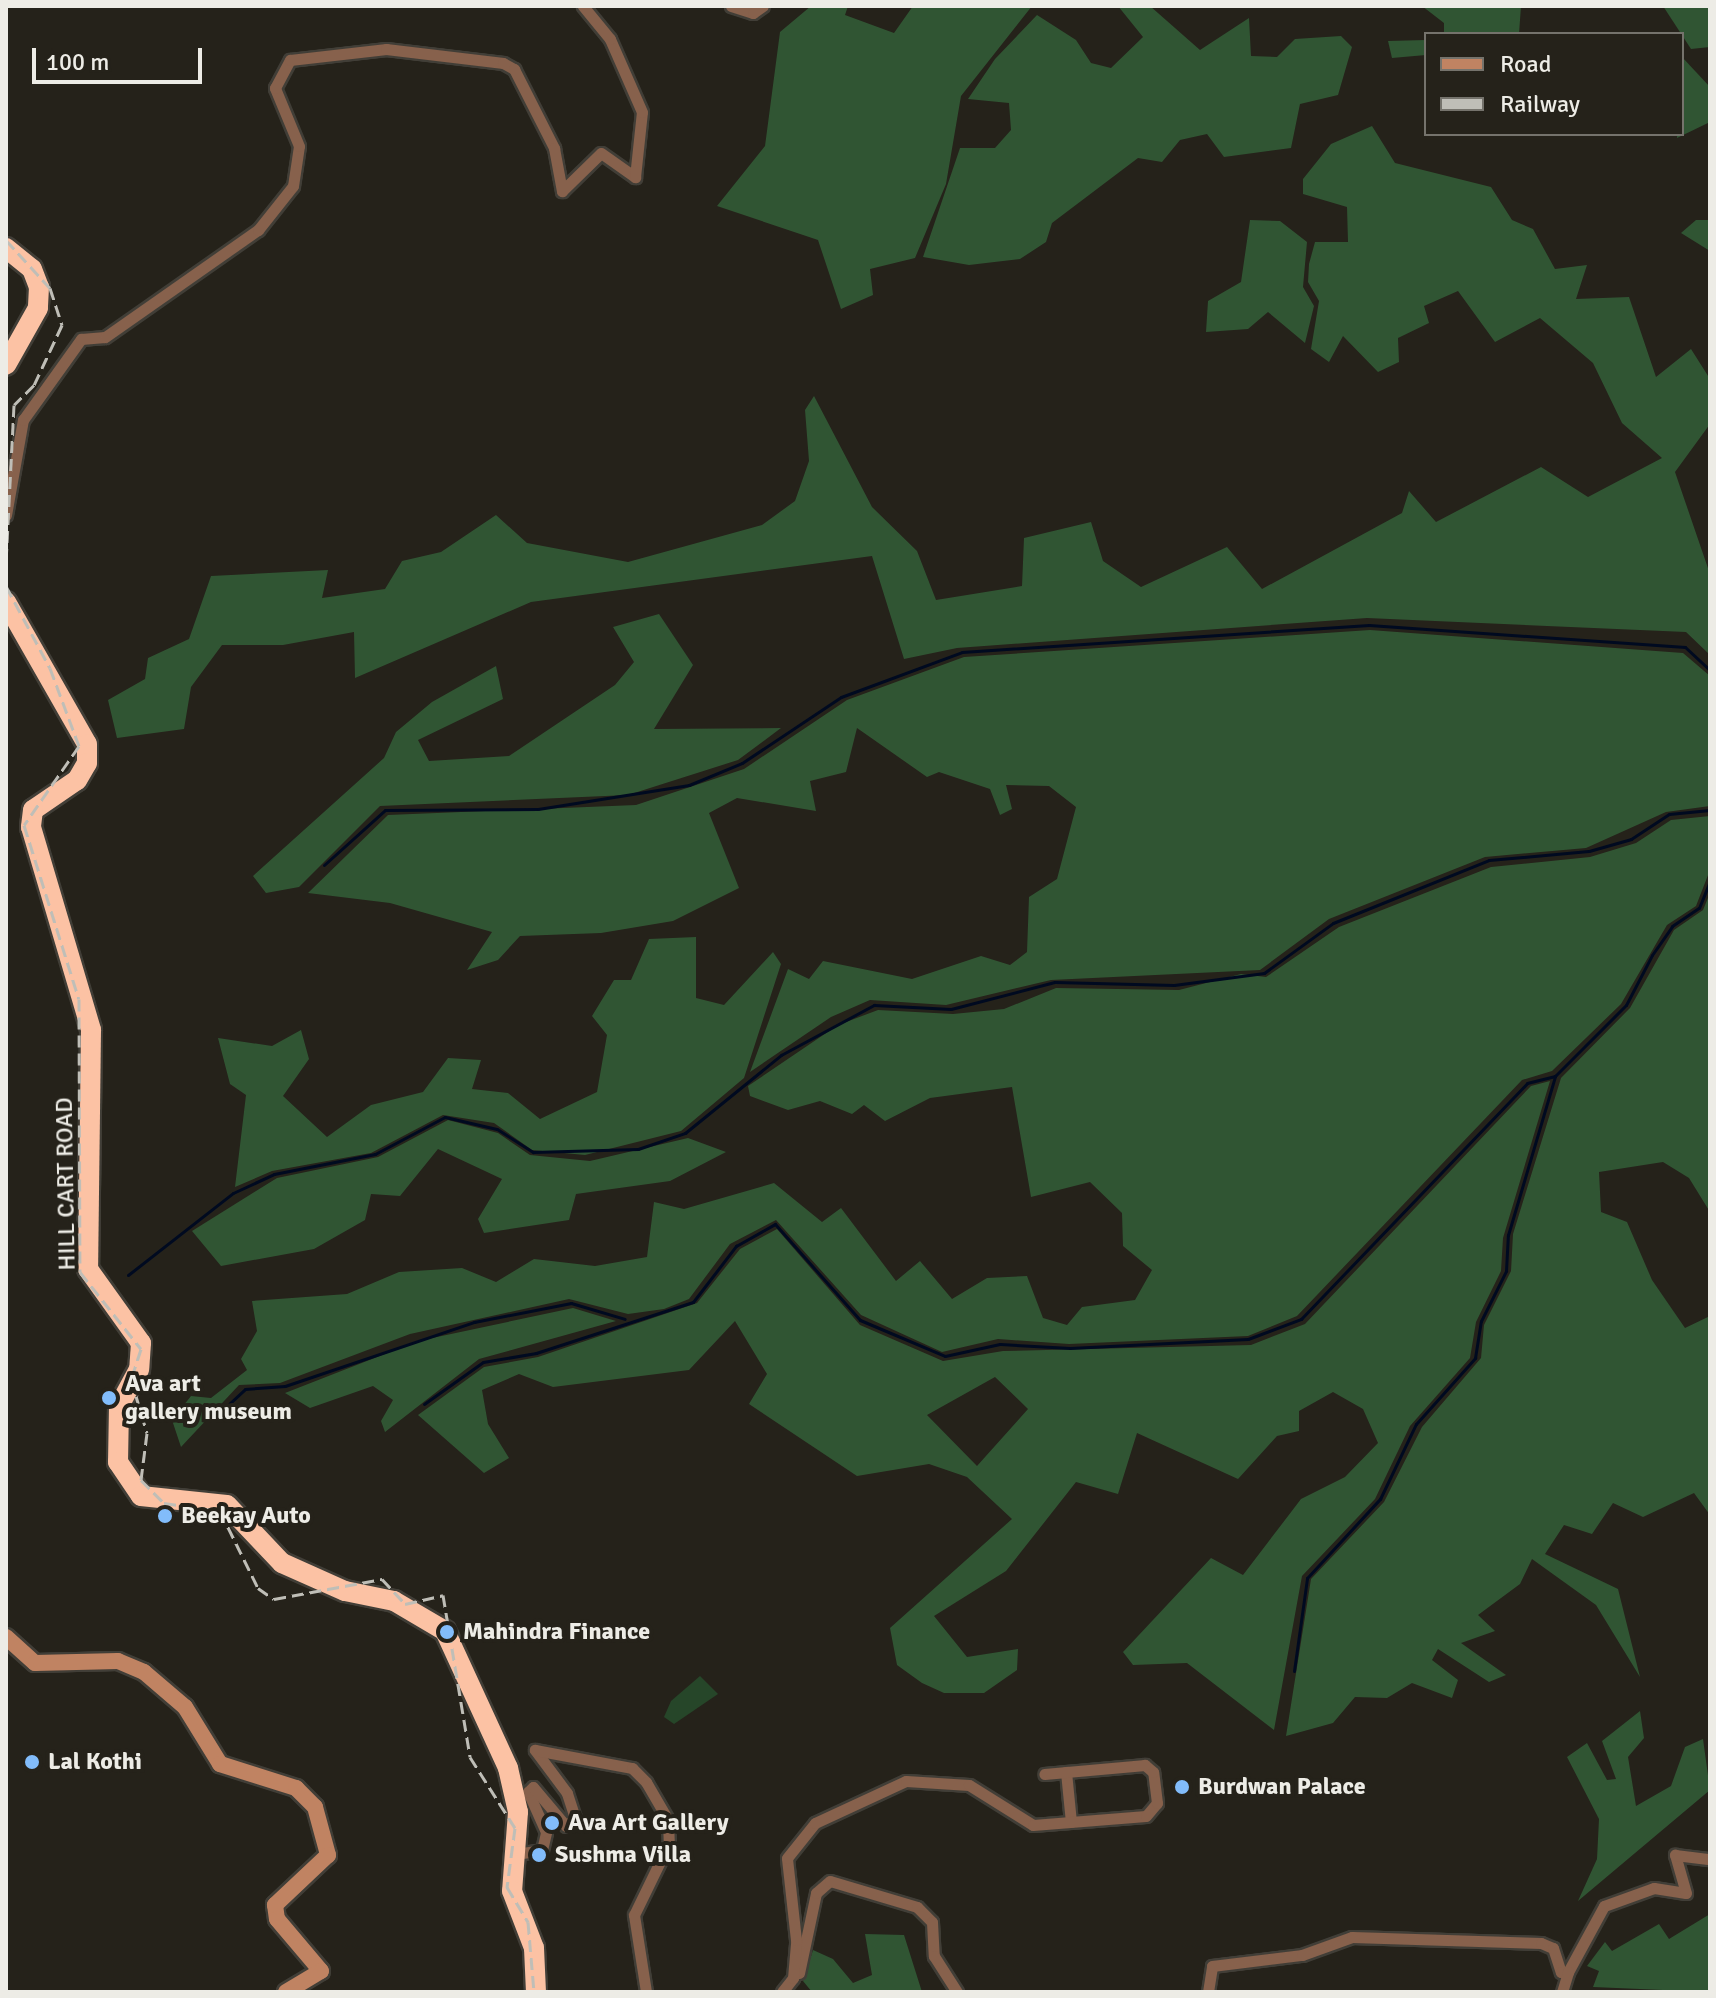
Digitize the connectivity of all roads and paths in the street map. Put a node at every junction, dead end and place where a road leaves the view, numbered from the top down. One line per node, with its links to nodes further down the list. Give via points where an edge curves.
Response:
1 (583, 6): 6 (street, via 610,39 642,112 635,177 601,153 562,191 554,148 514,69 503,63 386,49 290,60 275,88 299,146 293,186 258,230 105,337 81,339 23,420)
2 (731, 6): 3 (street, via 753,13)
3 (763, 6)
4 (6, 248): 5 (highway, via 32,269 39,287 38,308)
5 (6, 365)
6 (6, 515)
7 (6, 602): 12 (highway, HILL CART ROAD, via 87,744 87,763 77,780 33,810 31,827 91,1030 88,1269 141,1343 113,1439 122,1472 141,1496 227,1505 282,1563 345,1591 394,1601 445,1631 508,1768 518,1812)
8 (6, 1637): 15 (main road, via 35,1663 118,1661 144,1672 185,1707 220,1764 296,1788 315,1807 328,1855 275,1905 277,1919 321,1971)
9 (1066, 1772): 10 (street); 11 (street); 11 (street, via 1145,1765 1153,1772 1157,1803 1146,1816)
10 (1044, 1774)
11 (1071, 1822): 18 (street, via 1033,1825 969,1785 906,1781 815,1823 787,1858 796,1940 793,1978)
12 (515, 1854): 16 (highway, HILL CART ROAD, via 512,1891 534,1948); 17 (street, via 542,1850 546,1832 528,1792 533,1787 566,1826 575,1818 567,1793 535,1750 632,1768 646,1782 668,1820 669,1843 634,1915)
13 (1710, 1859): 14 (street, via 1675,1855 1686,1893 1654,1888 1604,1906)
14 (1568, 1972): 21 (street, via 1561,1972 1553,1948 1541,1943 1352,1937 1302,1955 1212,1966); 22 (street)
15 (286, 1992)
16 (536, 1992)
17 (646, 1992)
18 (782, 1992)
19 (791, 1992): 20 (street, via 816,1893 830,1881 917,1907 932,1922 934,1956)
20 (957, 1992)
21 (1208, 1992)
22 (1562, 1992)

